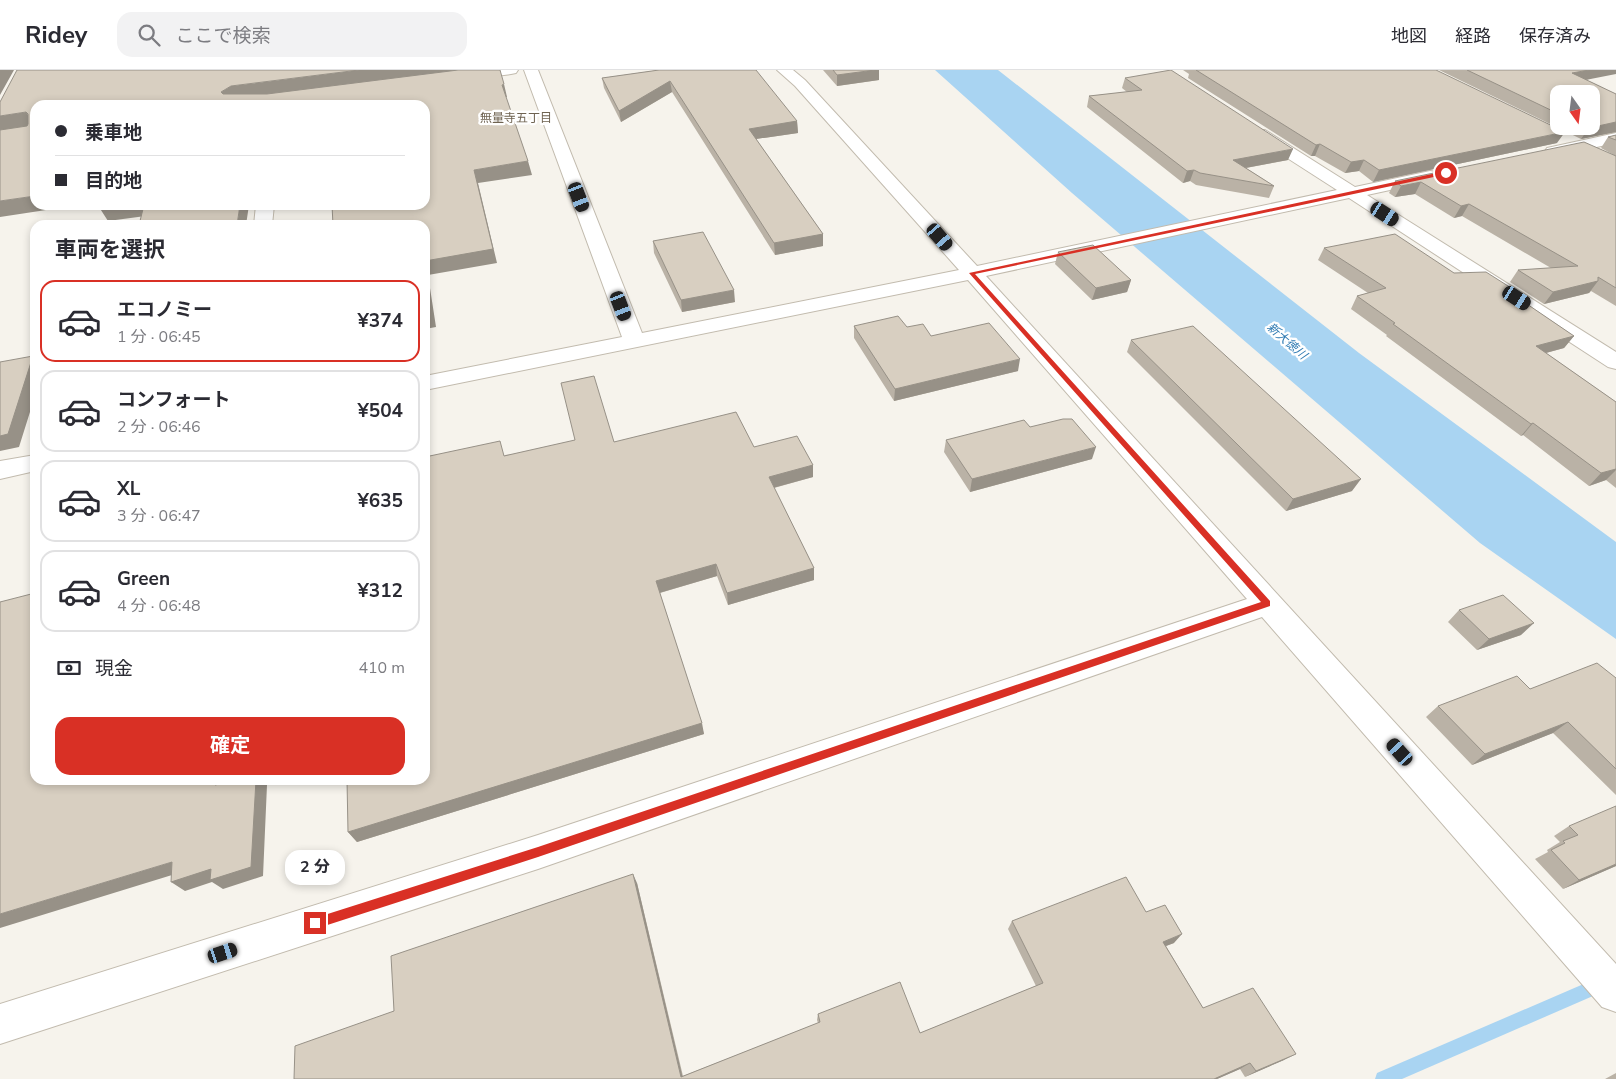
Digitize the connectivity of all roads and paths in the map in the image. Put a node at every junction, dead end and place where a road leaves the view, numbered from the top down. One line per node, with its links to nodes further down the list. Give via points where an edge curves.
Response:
1 (511, 70): 4 (street)
2 (531, 70): 14 (street)
3 (784, 70): 13 (street)
4 (452, 78)
5 (1244, 123): 12 (street)
6 (1561, 137): 8 (street)
7 (1616, 138): 8 (street)
8 (1578, 145): 9 (street); 10 (street)
9 (1541, 153)
10 (1601, 156)
11 (1446, 173): 12 (street)
12 (1352, 192): 13 (street); 15 (street)
13 (972, 273): 14 (street); 19 (street)
14 (635, 342): 16 (street)
15 (1616, 362)
16 (430, 382)
17 (30, 464): 18 (street)
18 (0, 470)
19 (1267, 604): 20 (street); 21 (street, via 538,852)
20 (1616, 993)
21 (0, 1024)

